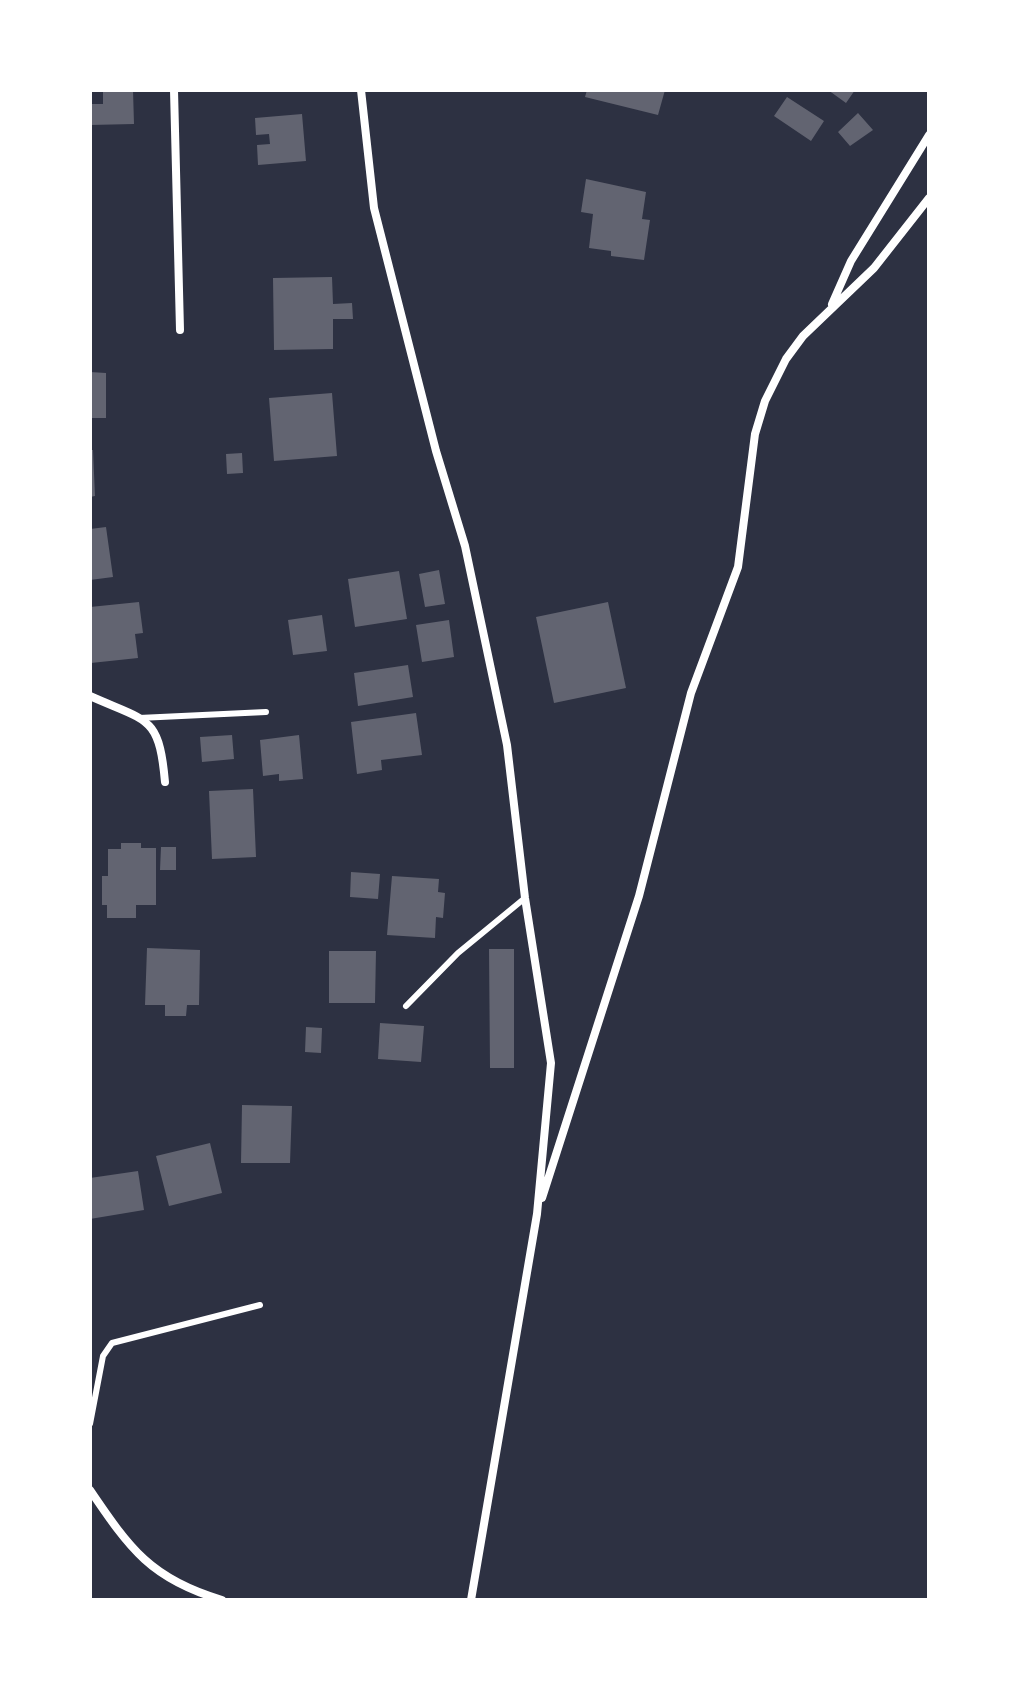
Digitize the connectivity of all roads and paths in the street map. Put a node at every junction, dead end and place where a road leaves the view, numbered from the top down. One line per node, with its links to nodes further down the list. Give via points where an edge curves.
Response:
1 (174, 90): 6 (street)
2 (361, 90): 11 (street, via 374,208 465,546 507,745)
3 (929, 135): 5 (street, via 851,261)
4 (929, 198): 5 (street, via 874,268)
5 (832, 305): 13 (street, via 786,359 759,418 738,567 691,693 639,896)
6 (180, 330)
7 (90, 696): 9 (street)
8 (266, 712): 9 (lane)
9 (139, 718): 10 (street, via 162,742)
10 (165, 782)
11 (525, 898): 12 (lane, via 458,953); 13 (street, via 551,1063)
12 (406, 1006)
13 (537, 1214): 18 (street)
14 (260, 1305): 15 (lane, via 112,1343 103,1356)
15 (90, 1424)
16 (90, 1490): 17 (street, via 144,1563 186,1589)
17 (222, 1600)
18 (471, 1600)

